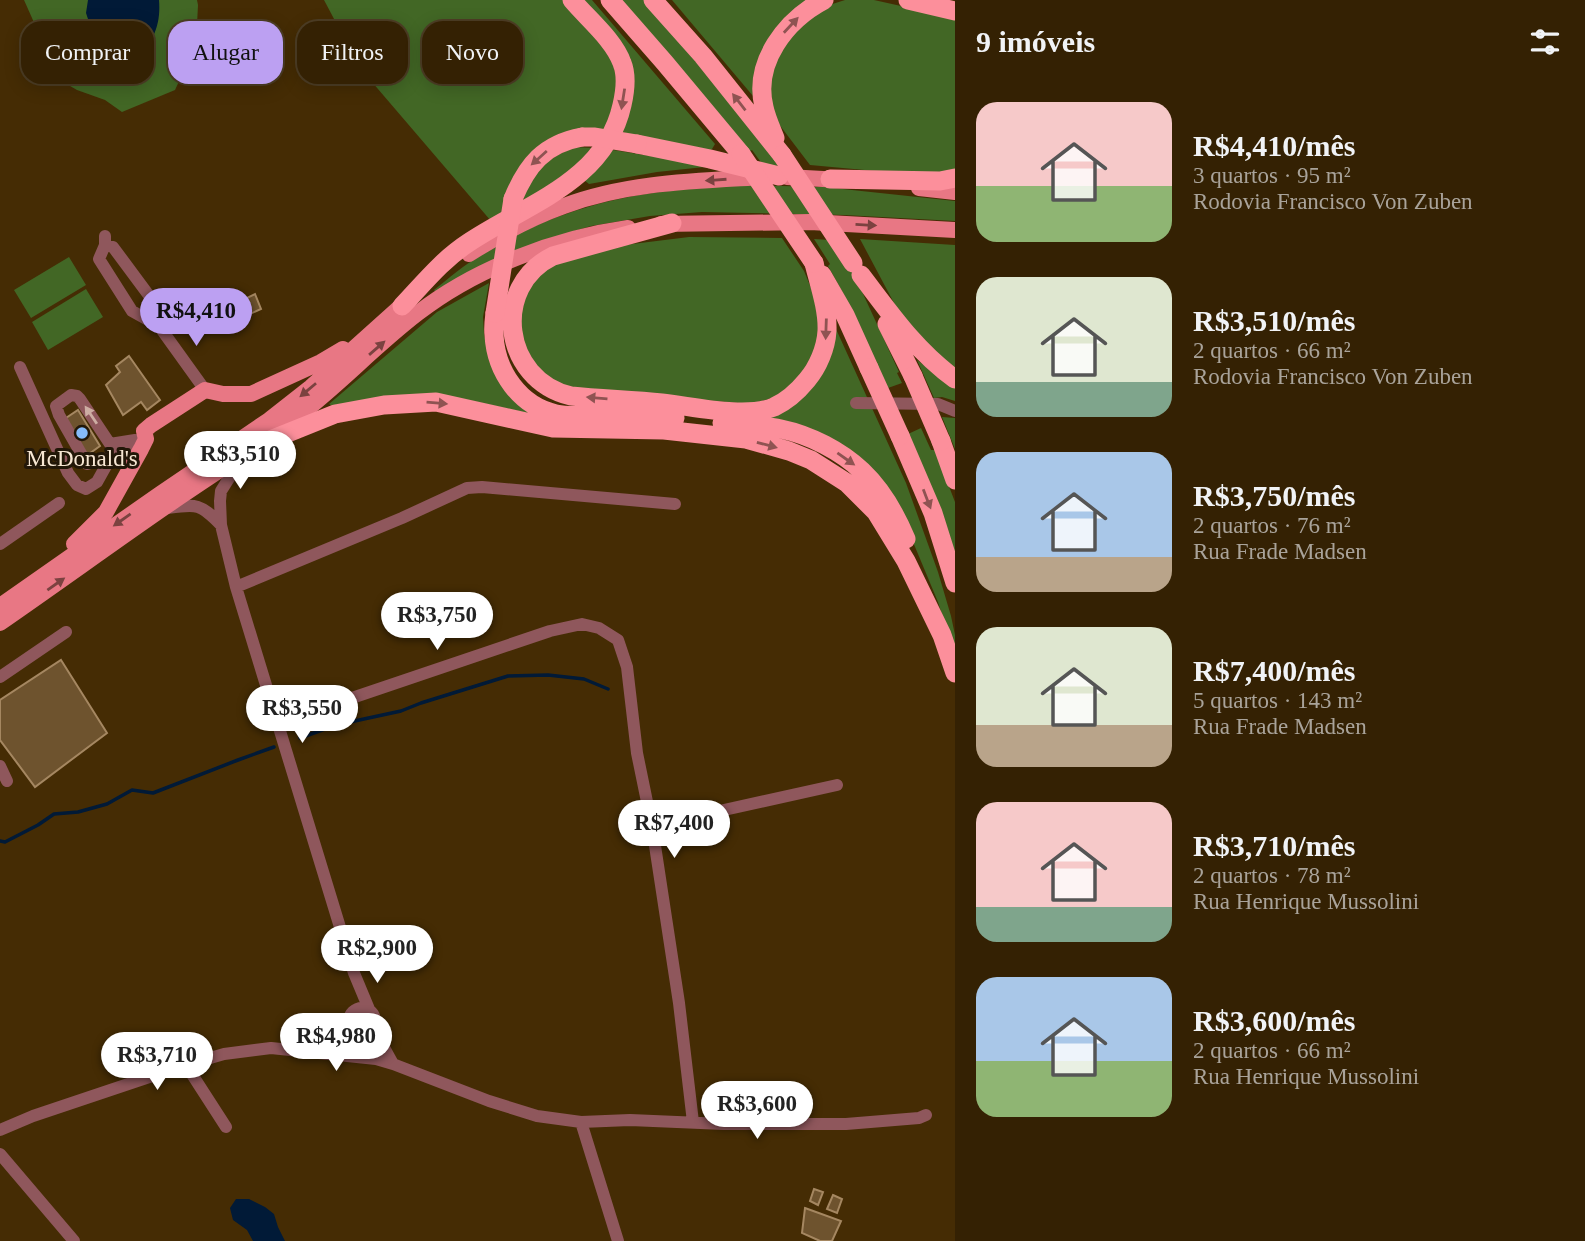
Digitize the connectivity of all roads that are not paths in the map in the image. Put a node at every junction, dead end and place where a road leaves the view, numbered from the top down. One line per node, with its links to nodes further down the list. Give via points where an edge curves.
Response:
1 (572, 0): 16 (highway, one-way to 16, via 617,50 624,66 624,98 614,131 598,156 573,180 466,244)
2 (610, 0): 14 (highway, bridge, via 741,155)
3 (653, 0): 7 (highway, one-way to 3)
4 (824, 0): 7 (highway, one-way to 4, via 764,107 764,72 779,38 810,7)
5 (908, 0): 6 (highway)
6 (955, 11)
7 (782, 155): 15 (highway, bridge)
8 (779, 176): 10 (main road); 16 (main road, one-way to 16, via 662,184 564,206 492,239); 40 (highway, one-way to 40, bridge, via 595,137 560,142 540,156 523,176 513,199 495,313 494,336 502,370 526,400 558,415 644,415 781,429 845,458 863,471 891,509 925,583)
9 (955, 178): 10 (highway)
10 (830, 179): 11 (main road)
11 (955, 192)
12 (671, 223): 13 (main road, one-way to 13, via 810,222); 14 (highway, one-way to 12, via 826,318 824,347 806,382 773,407 736,412 582,397 542,384 522,360 514,336 516,299 530,272 554,256); 25 (main road, one-way to 12, via 298,416 418,313 463,283 556,243)
13 (955, 230)
14 (814, 263): 33 (highway, one-way to 33, bridge, via 845,315 900,436)
15 (857, 269): 20 (highway, via 907,337); 27 (highway, bridge, via 913,376)
16 (402, 306): 18 (main road)
17 (159, 326): 17 (street, via 156,305 105,240 99,259 132,311); 21 (street)
18 (370, 334): 21 (main road, via 251,394); 35 (main road, one-way to 35, via 270,420 160,494)
19 (20, 367): 26 (street, via 76,485 86,489 97,482)
20 (955, 379)
21 (205, 390): 24 (main road, via 144,431 146,439)
22 (856, 403): 23 (street, via 938,404)
23 (955, 411)
24 (140, 449): 26 (street, via 131,444); 26 (street, one-way to 26, via 135,440 110,443 77,396 56,406 87,464); 35 (main road, via 106,512)
25 (249, 450): 30 (main road); 31 (street, via 221,491); 40 (highway, one-way to 40, via 335,414 415,402 456,405 552,428 664,430 767,444 830,471 876,512)
26 (111, 457)
27 (955, 480)
28 (59, 503): 32 (street)
29 (675, 504): 34 (street, via 467,488)
30 (163, 508): 31 (street, via 197,506); 35 (main road, one-way to 30)
31 (221, 525): 34 (street)
32 (1, 541)
33 (955, 583)
34 (236, 587): 43 (street)
35 (18, 602): 36 (main road); 37 (main road); 38 (street)
36 (0, 606)
37 (0, 623)
38 (0, 632)
39 (66, 632): 42 (street)
40 (942, 635): 41 (highway)
41 (955, 673)
42 (0, 677)
43 (278, 723): 47 (street, via 550,631 582,624 599,628 618,640 627,667); 48 (street)
44 (0, 766): 45 (street)
45 (6, 781)
46 (837, 785): 47 (street)
47 (652, 826): 60 (street)
48 (354, 973): 49 (street); 50 (street)
49 (369, 1009): 50 (street, via 356,1009); 51 (street)
50 (350, 1016): 52 (street, via 349,1025); 53 (street, via 330,1043)
51 (374, 1027): 52 (street); 56 (street)
52 (360, 1039): 54 (street, via 352,1052); 55 (street)
53 (316, 1053): 54 (street); 57 (street, via 271,1048)
54 (339, 1056): 55 (street)
55 (376, 1059): 56 (street)
56 (393, 1064): 59 (street, via 537,1116)
57 (186, 1065): 61 (street); 62 (street)
58 (926, 1115): 60 (street, via 846,1124)
59 (581, 1122): 60 (street); 65 (street)
60 (693, 1122)
61 (226, 1127)
62 (0, 1130)
63 (0, 1154): 64 (street)
64 (74, 1241)
65 (618, 1241)

